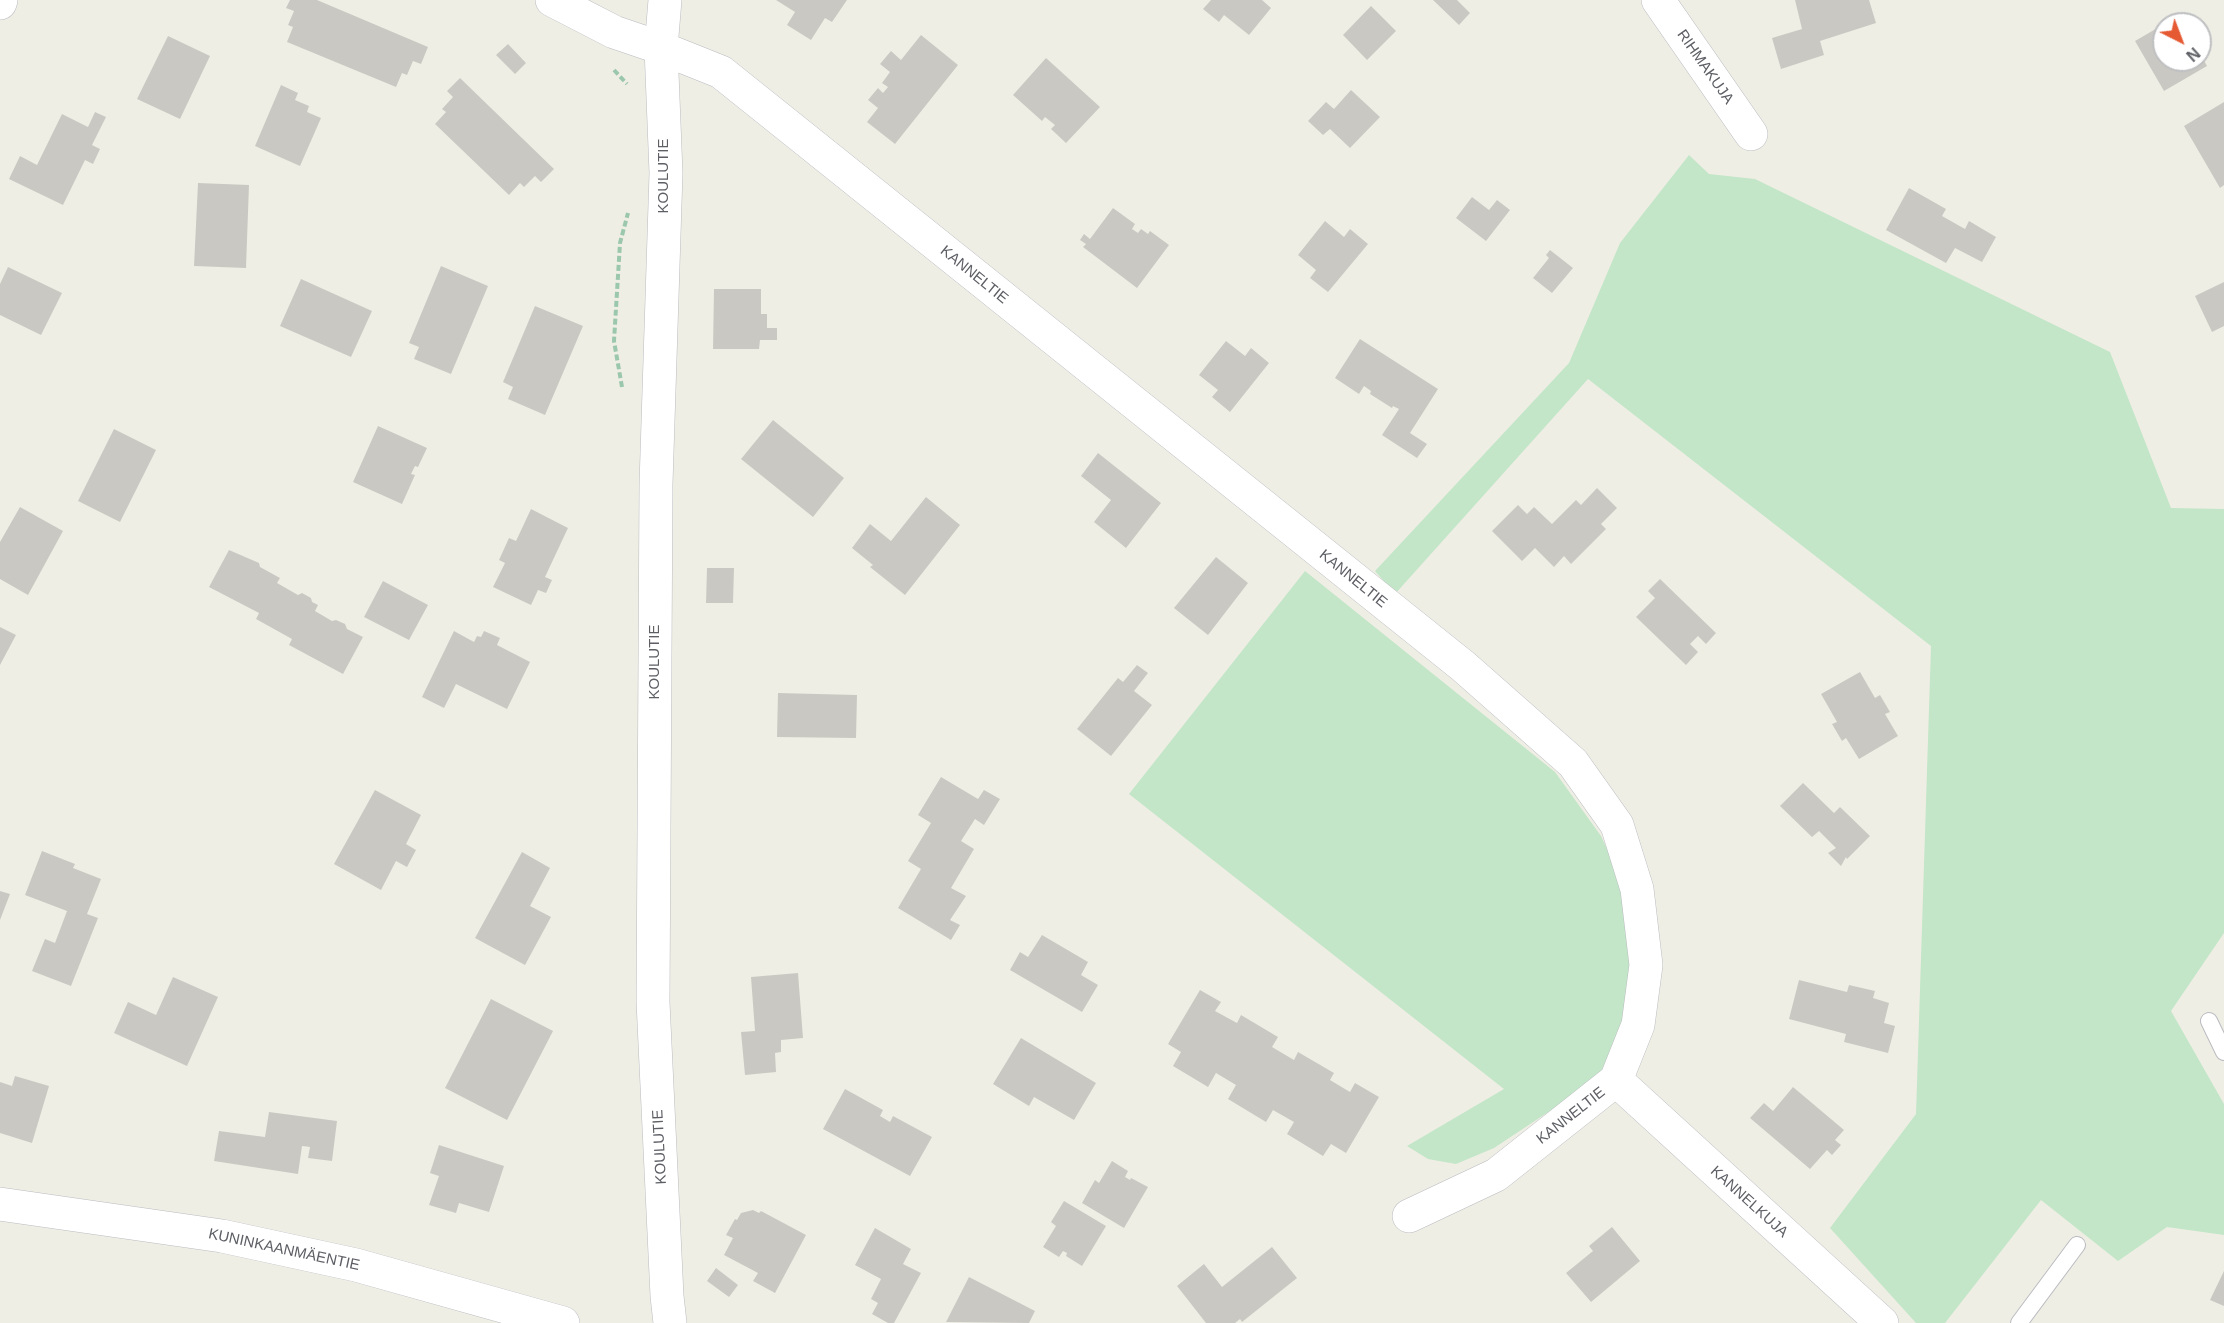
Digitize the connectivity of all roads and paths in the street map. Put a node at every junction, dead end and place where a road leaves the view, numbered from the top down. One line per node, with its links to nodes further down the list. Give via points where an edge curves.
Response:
1 (552, 0): 4 (street, KANNELTIE, via 614,32)
2 (664, 0): 4 (street, KOULUTIE)
3 (1658, 0): 5 (street, RIHMAKUJA)
4 (661, 48): 8 (street, KANNELTIE, via 722,72 1463,666 1573,763 1617,825 1637,889 1646,965 1638,1026); 13 (street, KOULUTIE, via 666,173 656,484 653,1002)
5 (1751, 134)
6 (2209, 1021): 7 (lane)
7 (2224, 1052)
8 (1616, 1080): 10 (street, KANNELTIE, via 1496,1175); 14 (street, KANNELKUJA)
9 (0, 1204): 12 (street, KUNINKAANMÄENTIE, via 222,1236 356,1265)
10 (1409, 1216)
11 (2077, 1245): 15 (lane)
12 (563, 1323)
13 (670, 1323)
14 (1882, 1323)
15 (2019, 1323)

